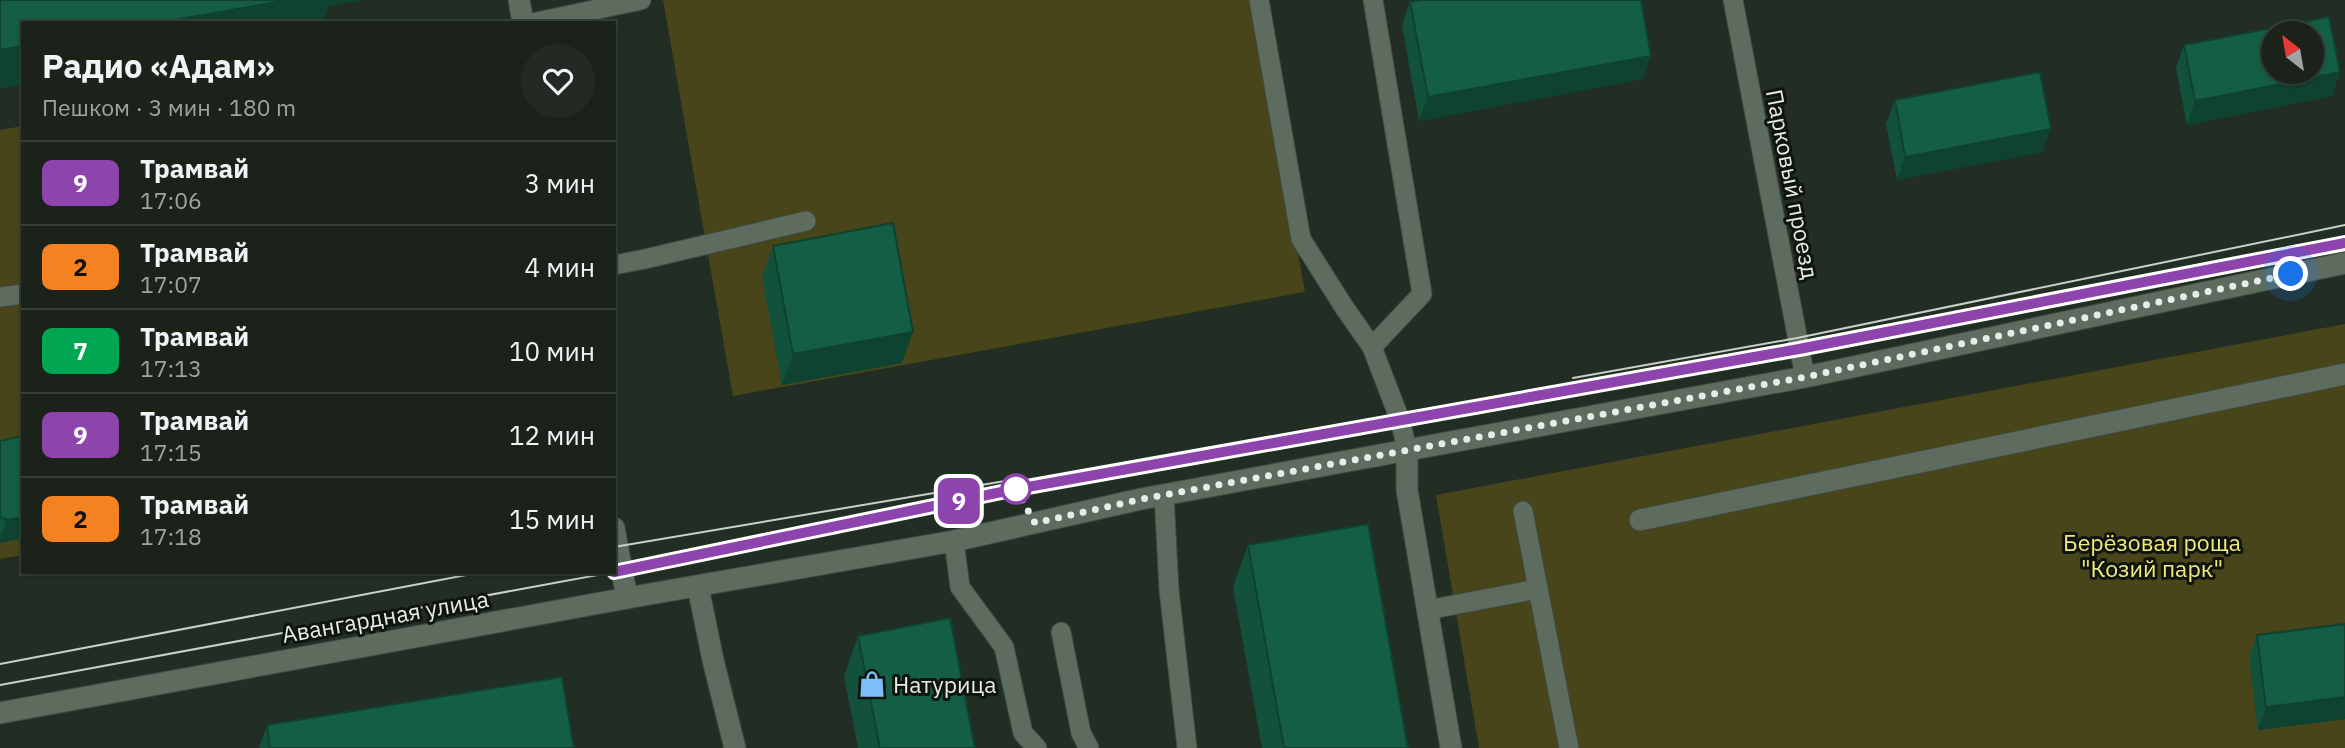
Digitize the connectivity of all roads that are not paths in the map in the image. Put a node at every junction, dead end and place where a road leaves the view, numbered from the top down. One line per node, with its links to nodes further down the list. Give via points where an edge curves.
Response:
1 (519, 0): 6 (street)
2 (641, 0): 7 (lane)
3 (1259, 0): 13 (lane, via 1301,239)
4 (1373, 0): 13 (lane, via 1422,294)
5 (1733, 0): 15 (lane, Парковый проезд)
6 (523, 21)
7 (541, 21)
8 (806, 221): 10 (lane)
9 (2345, 263): 15 (street, Авангардная улица)
10 (616, 265)
11 (21, 294): 12 (lane)
12 (0, 297)
13 (1372, 347): 16 (lane)
14 (2345, 374): 19 (street)
15 (1805, 377): 16 (street, Авангардная улица)
16 (1407, 449): 17 (street, Авангардная улица); 25 (street, via 1407,490)
17 (1164, 495): 21 (street, Авангардная улица); 31 (lane, via 1168,579)
18 (1523, 511): 23 (lane)
19 (1640, 520)
20 (616, 539): 24 (street)
21 (954, 541): 22 (street, Авангардная улица); 29 (lane, via 960,587 1004,647 1023,733)
22 (698, 587): 24 (street, Авангардная улица); 28 (street)
23 (1538, 589): 25 (lane); 33 (lane)
24 (627, 598): 27 (street, Авангардная улица)
25 (1427, 610): 32 (street)
26 (1061, 632): 30 (lane, via 1081,733)
27 (0, 713)
28 (735, 748)
29 (1038, 748)
30 (1089, 748)
31 (1187, 748)
32 (1451, 748)
33 (1569, 748)

